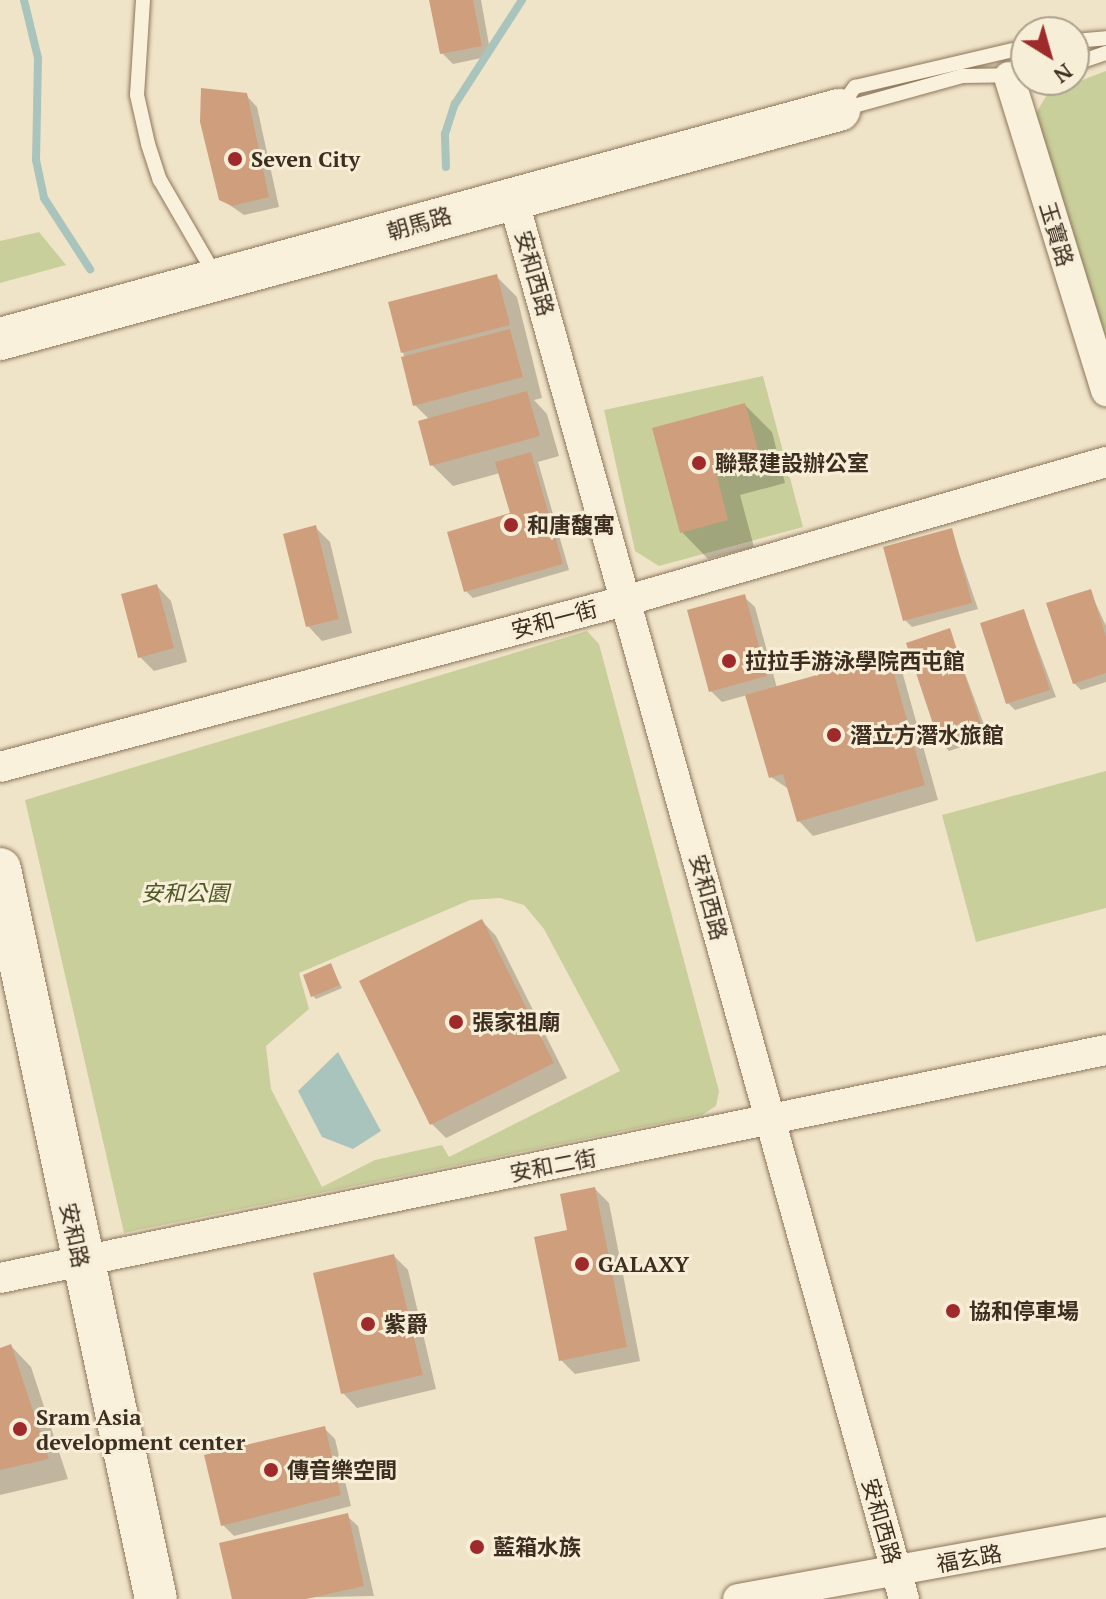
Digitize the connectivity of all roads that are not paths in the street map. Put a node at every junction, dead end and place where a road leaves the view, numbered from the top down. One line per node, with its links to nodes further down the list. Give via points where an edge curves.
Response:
1 (143, 0): 7 (lane, via 137,95 148,144 160,180)
2 (1010, 51): 5 (lane, 朝馬路, via 855,87)
3 (1010, 76): 5 (lane, 朝馬路, via 962,76)
4 (1023, 96): 9 (street, 玉寶路)
5 (839, 110): 6 (street, 朝馬路)
6 (512, 195): 7 (street, 朝馬路); 11 (street, 安和西路)
7 (219, 282): 8 (street, 朝馬路)
8 (0, 339)
9 (1106, 391)
10 (1106, 462): 11 (street, 安和一街)
11 (628, 600): 12 (street, 安和一街); 15 (street, 安和西路)
12 (0, 767)
13 (0, 869): 16 (street, 安和路)
14 (1106, 1050): 15 (street, 安和二街)
15 (770, 1122): 16 (street, 安和二街); 19 (street, 安和西路)
16 (80, 1259): 17 (street, 安和二街); 20 (street, 安和路)
17 (0, 1278)
18 (1106, 1532): 19 (street, 福玄路)
19 (900, 1585): 21 (street, 福玄路)
20 (156, 1599)
21 (738, 1599)

